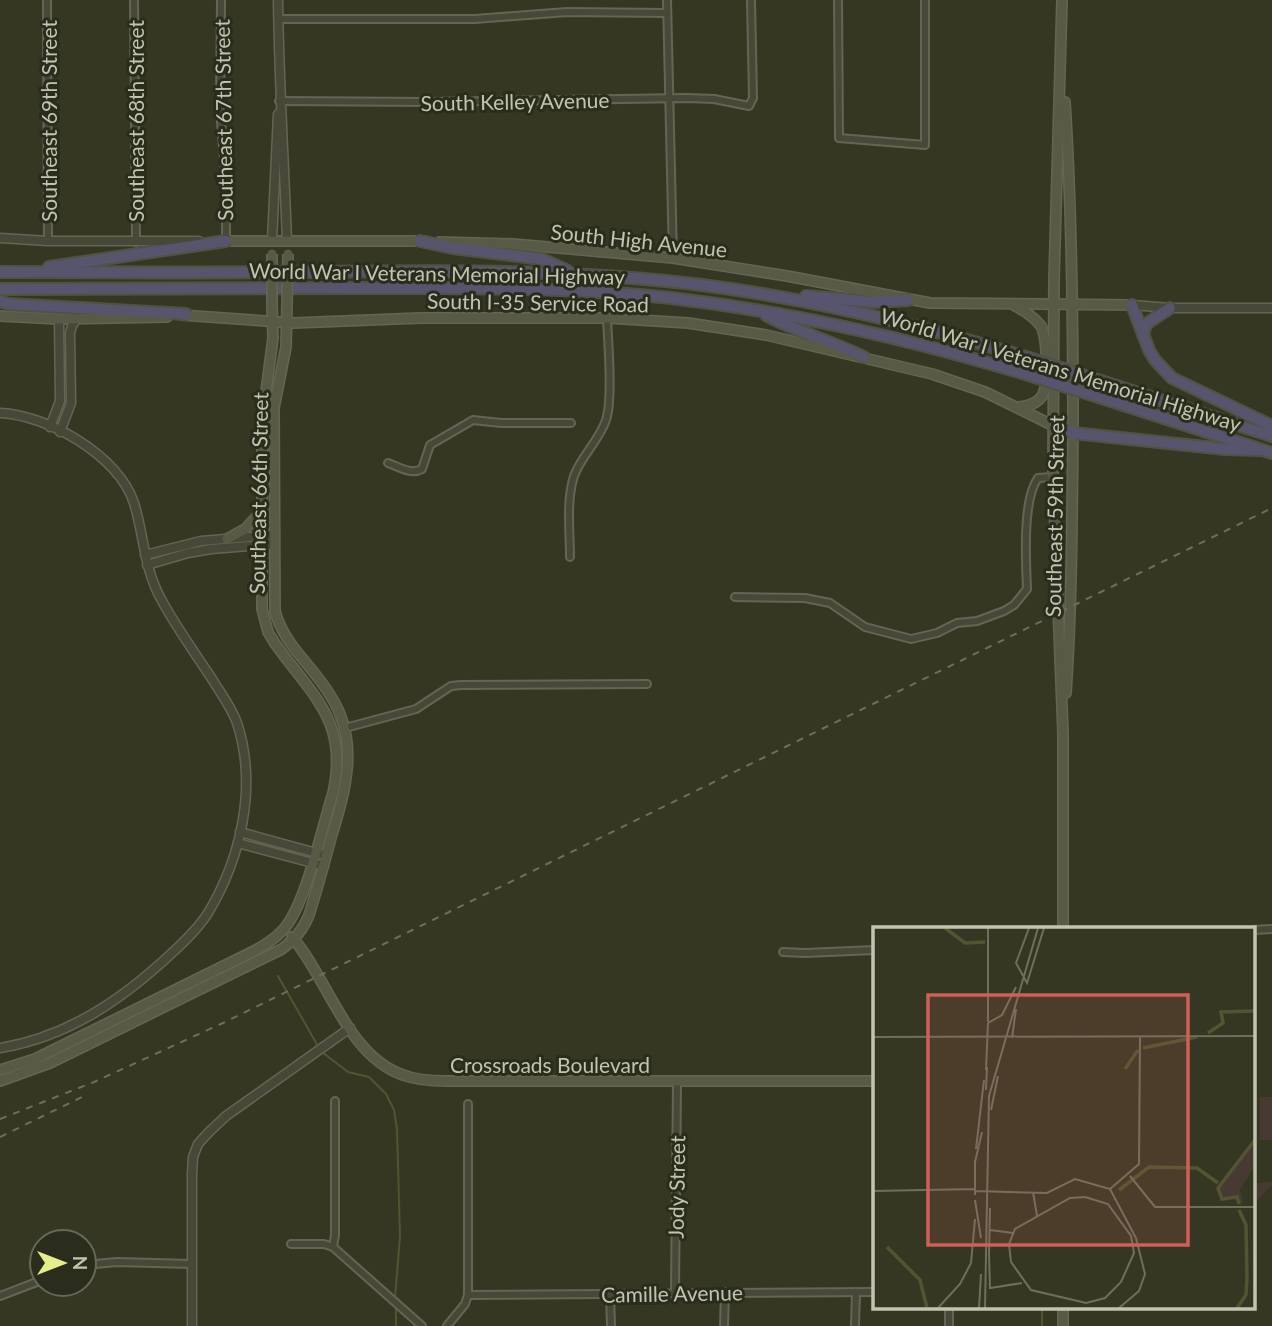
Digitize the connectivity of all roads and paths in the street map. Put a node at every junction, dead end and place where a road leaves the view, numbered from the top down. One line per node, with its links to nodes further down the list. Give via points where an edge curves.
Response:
1 (47, 0): 16 (street, Southeast 69th Street)
2 (134, 0): 20 (street, Southeast 68th Street)
3 (221, 0): 17 (street, Southeast 67th Street)
4 (278, 0): 11 (street, Southeast 66th Street)
5 (667, 0): 10 (street)
6 (751, 0): 13 (street, South Kelley Avenue, via 753,98 749,106 714,99)
7 (838, 0): 8 (street, via 839,138 925,145)
8 (925, 0)
9 (1062, 0): 12 (main road, Southeast 59th Street)
10 (666, 13): 11 (street); 13 (street)
11 (278, 19): 14 (street, Southeast 66th Street)
12 (1062, 49): 31 (main road, Southeast 59th Street); 32 (main road, Southeast 59th Street)
13 (669, 99): 14 (street, South Kelley Avenue); 22 (street)
14 (279, 101): 18 (street, Southeast 66th Street); 19 (street, Southeast 66th Street)
15 (0, 239): 16 (street, South High Avenue)
16 (48, 241): 20 (street, South High Avenue)
17 (226, 241): 18 (main road, South High Avenue); 20 (street, South High Avenue); 24 (highway)
18 (272, 241): 19 (main road, South High Avenue); 42 (main road, Southeast 66th Street, bridge)
19 (287, 241): 21 (main road, South High Avenue); 43 (main road, Southeast 66th Street, bridge)
20 (136, 242)
21 (420, 242): 22 (main road, South High Avenue, via 513,244); 25 (highway, via 542,259)
22 (673, 258): 28 (main road, South High Avenue)
23 (0, 272): 24 (highway, World War I Veterans Memorial Highway)
24 (25, 272): 25 (highway, World War I Veterans Memorial Highway)
25 (573, 273): 27 (highway, World War I Veterans Memorial Highway)
26 (0, 289): 36 (highway, World War I Veterans Memorial Highway, via 532,289 659,297)
27 (760, 293): 28 (highway, via 874,302); 54 (highway, World War I Veterans Memorial Highway, bridge, via 897,320)
28 (908, 300): 30 (main road, South High Avenue)
29 (0, 301): 37 (highway)
30 (1014, 305): 31 (main road, South High Avenue); 46 (main road, via 1039,324 1046,349 1042,396)
31 (1054, 305): 32 (main road, South High Avenue); 49 (main road, Southeast 59th Street)
32 (1073, 305): 33 (main road, South High Avenue); 53 (main road, Southeast 59th Street)
33 (1132, 305): 34 (street, South High Avenue); 44 (highway)
34 (1170, 308): 35 (street, South High Avenue); 44 (highway, via 1146,324)
35 (1272, 308)
36 (757, 310): 45 (highway, via 792,330); 55 (highway, World War I Veterans Memorial Highway, bridge, via 886,335 1022,373)
37 (186, 314): 40 (main road, South I-35 Service Road); 42 (main road, South I-35 Service Road)
38 (3, 316): 39 (main road, South I-35 Service Road)
39 (60, 318): 40 (main road, South I-35 Service Road); 51 (street, via 60,401)
40 (77, 318): 52 (street, via 70,333 71,403)
41 (607, 318): 43 (main road, South I-35 Service Road); 45 (main road, South I-35 Service Road, via 729,328); 64 (street, via 607,419 575,475 570,494)
42 (272, 320): 43 (main road, South I-35 Service Road); 59 (main road, Southeast 66th Street, via 262,411)
43 (287, 322): 61 (main road, Southeast 66th Street, via 274,408)
44 (1143, 335): 50 (highway, via 1155,360 1172,378)
45 (864, 357): 46 (main road, South I-35 Service Road, via 957,381)
46 (1019, 407): 49 (main road, South I-35 Service Road)
47 (0, 413): 51 (street)
48 (571, 423): 57 (street, via 473,420 430,445 418,472)
49 (1054, 426): 53 (highway); 58 (main road, Southeast 59th Street)
50 (1272, 426)
51 (50, 427): 52 (street)
52 (60, 432): 63 (street, via 107,461 125,485 133,500)
53 (1073, 433): 55 (highway); 69 (main road, Southeast 59th Street)
54 (1272, 436)
55 (1260, 450): 56 (highway, World War I Veterans Memorial Highway)
56 (1272, 453)
57 (388, 463)
58 (1053, 477): 66 (street, via 1038,478 1032,486 1027,589 1004,611 911,639 865,627 830,603); 69 (main road, Southeast 59th Street)
59 (262, 511): 60 (main road); 62 (main road, Southeast 66th Street)
60 (227, 539): 62 (street); 63 (street, via 186,543)
61 (274, 540): 62 (street); 68 (main road, Southeast 66th Street, via 277,622 324,684)
62 (262, 541): 65 (street, via 188,553); 72 (main road, Southeast 66th Street, via 262,609 268,632 323,706 334,733 336,778)
63 (145, 555): 65 (street)
64 (570, 557)
65 (148, 565): 70 (street, via 160,599 237,724 246,771)
66 (735, 597)
67 (647, 684): 68 (street, via 461,685 416,709)
68 (345, 728): 73 (main road, Southeast 66th Street, via 349,770)
69 (1063, 733): 74 (main road, Southeast 59th Street)
70 (240, 832): 71 (street); 72 (street)
71 (238, 843): 72 (street); 82 (street, via 228,877 206,916 154,971 85,1019 45,1038)
72 (314, 857): 73 (street); 75 (main road, Southeast 66th Street, via 300,901)
73 (325, 861): 78 (main road, Southeast 66th Street, via 309,915)
74 (1063, 927)
75 (285, 928): 78 (main road, Crossroads Boulevard); 83 (main road, via 252,952 35,1059)
76 (1272, 929): 77 (street)
77 (1254, 930)
78 (295, 939): 81 (main road, Crossroads Boulevard); 84 (main road, via 57,1059)
79 (873, 950): 80 (street)
80 (783, 952)
81 (350, 1028): 86 (main road, Crossroads Boulevard, via 376,1058 412,1078); 92 (street, via 226,1116 198,1144 192,1174)
82 (0, 1048)
83 (0, 1070)
84 (0, 1081)
85 (873, 1081): 86 (main road, Crossroads Boulevard)
86 (677, 1082): 94 (street, Jody Street)
87 (335, 1101): 90 (street)
88 (468, 1104): 99 (street)
89 (291, 1244): 90 (street)
90 (333, 1247): 104 (street)
91 (98, 1264): 92 (street)
92 (192, 1264): 103 (street)
93 (28, 1285): 100 (street)
94 (676, 1292): 95 (street, Camille Avenue); 98 (street, Camille Avenue)
95 (725, 1292): 96 (street, Camille Avenue); 107 (street)
96 (856, 1292): 97 (street, Camille Avenue); 108 (street)
97 (873, 1292)
98 (610, 1294): 99 (street, Camille Avenue); 106 (street)
99 (468, 1295): 105 (street)
100 (0, 1296)
101 (949, 1308): 109 (street)
102 (1063, 1308): 110 (main road)
103 (192, 1326)
104 (422, 1326)
105 (447, 1326)
106 (611, 1326)
107 (724, 1326)
108 (855, 1326)
109 (949, 1326)
110 (1063, 1326)

